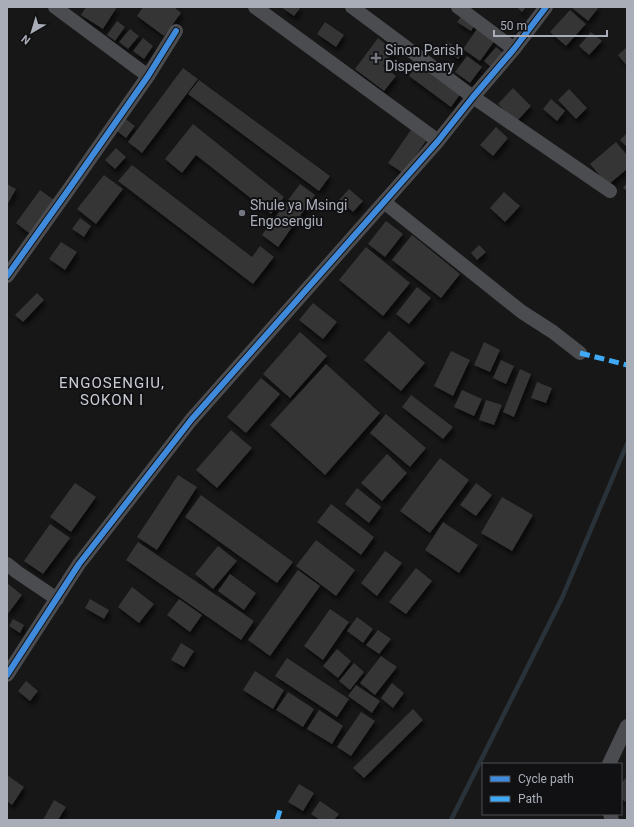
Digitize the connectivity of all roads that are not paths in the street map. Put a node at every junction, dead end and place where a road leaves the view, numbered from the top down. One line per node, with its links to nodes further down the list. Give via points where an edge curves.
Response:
1 (55, 7): 8 (street)
2 (255, 7): 10 (street)
3 (352, 7): 9 (street)
4 (458, 7): 7 (street)
5 (542, 9): 7 (street)
6 (176, 31): 8 (street)
7 (514, 49): 9 (street)
8 (148, 76): 13 (street)
9 (473, 97): 10 (street); 11 (street)
10 (438, 141): 12 (street)
11 (610, 191)
12 (384, 202): 14 (street, via 522,312); 16 (street, via 191,420 79,564)
13 (7, 276)
14 (580, 353)
15 (7, 564): 16 (street)
16 (57, 598): 17 (street)
17 (7, 675)
18 (627, 726): 19 (street)
19 (609, 763)

